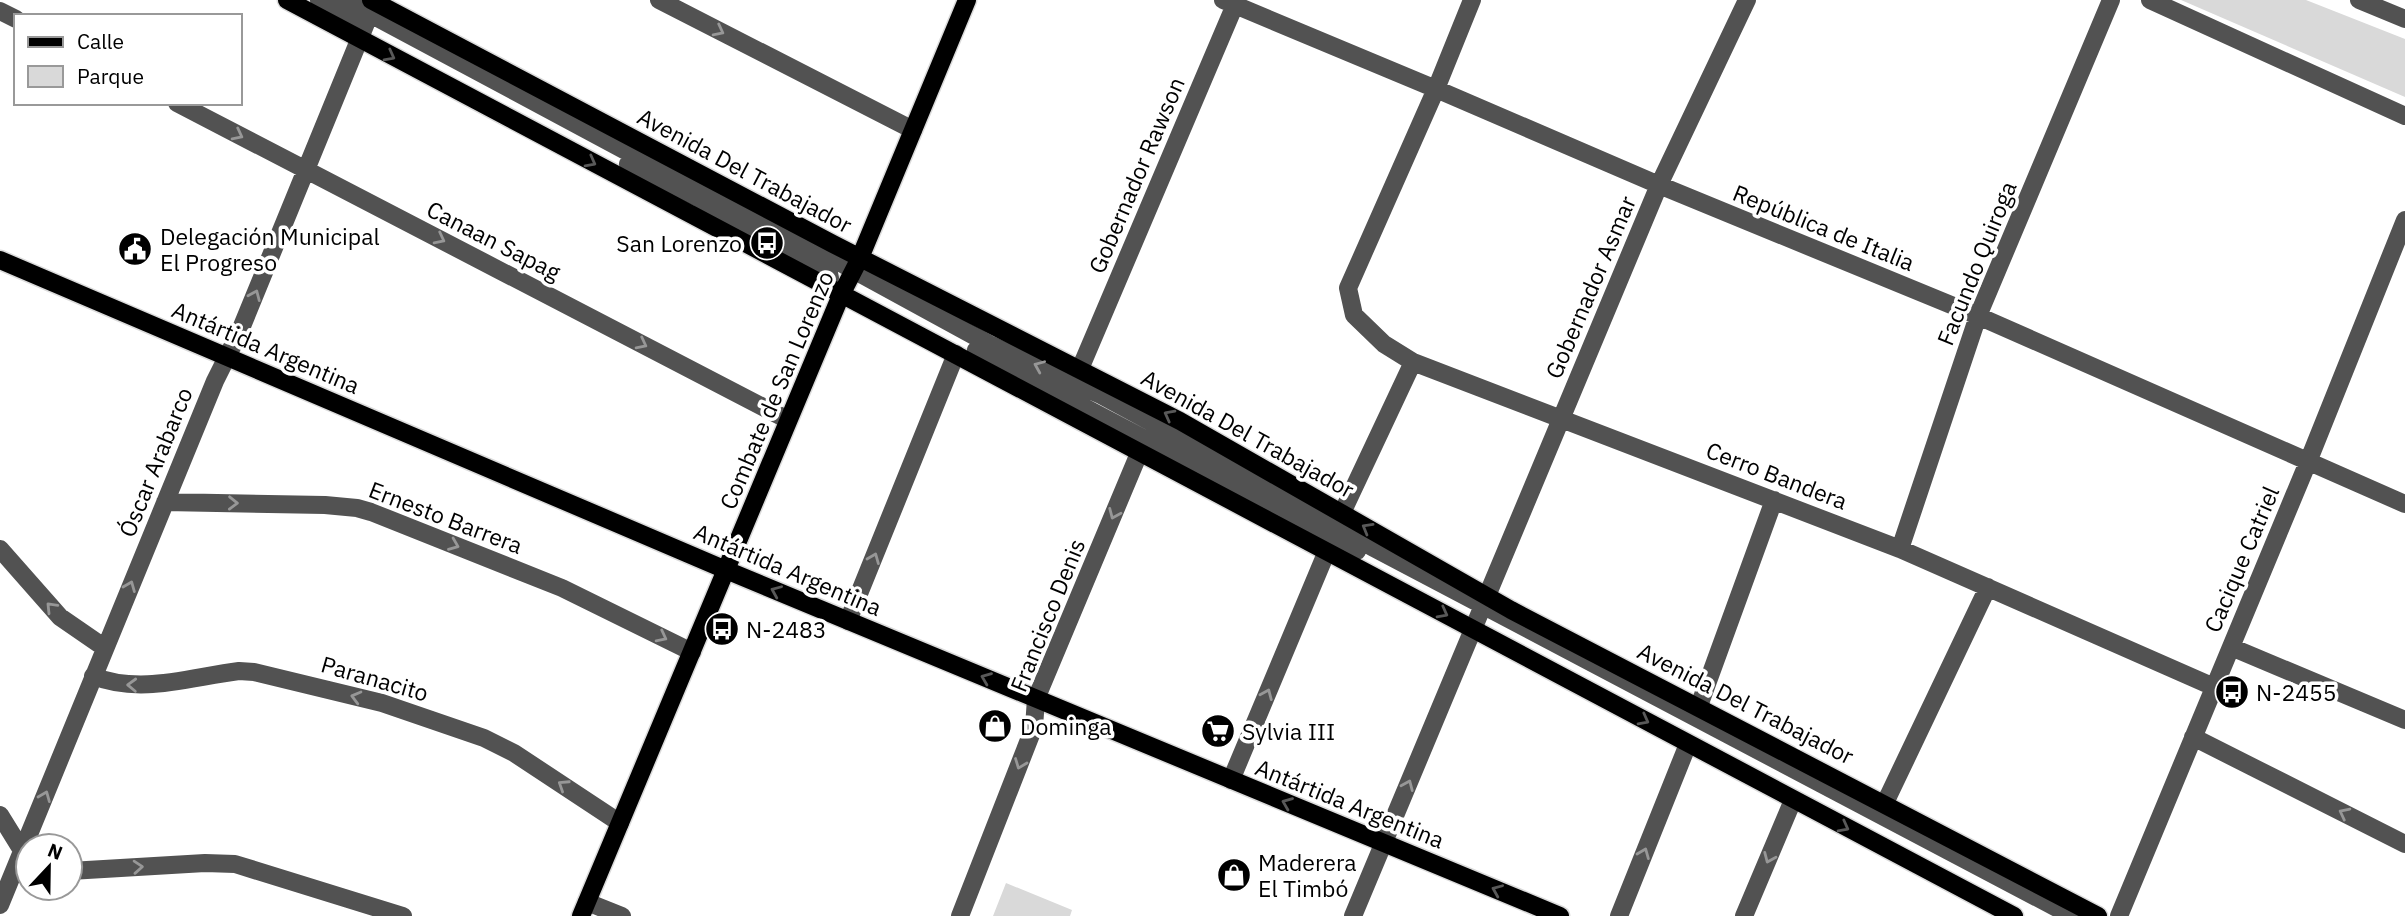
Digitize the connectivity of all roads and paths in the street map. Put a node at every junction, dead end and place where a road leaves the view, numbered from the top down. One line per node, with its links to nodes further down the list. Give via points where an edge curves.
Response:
1 (287, 0): 12 (main road, Avenida Del Trabajador)
2 (318, 0): 12 (street)
3 (344, 0): 12 (street)
4 (659, 0): 17 (street, one-way to 17)
5 (967, 0): 17 (main road, Combate de San Lorenzo)
6 (1472, 0): 14 (street)
7 (1747, 0): 19 (street, Gobernador Asmar)
8 (2111, 0): 25 (street, Facundo Quiroga)
9 (2150, 0): 16 (street)
10 (2359, 0): 13 (street)
11 (1232, 2): 14 (street, República de Italia); 30 (street, Gobernador Rawson)
12 (370, 14): 18 (street, Óscar Arabarco); 23 (main road, Avenida Del Trabajador); 23 (street); 24 (main road, Avenida Del Trabajador, one-way to 24)
13 (2405, 19)
14 (1436, 89): 19 (street, República de Italia); 29 (street, Cerro Bandera, via 1348,288 1354,315 1384,344)
15 (181, 105): 18 (street, Canaan Sapag, one-way to 18)
16 (2405, 116)
17 (913, 130): 23 (main road, Combate de San Lorenzo)
18 (306, 170): 28 (street, Óscar Arabarco, one-way to 18); 32 (street, Canaan Sapag, one-way to 32)
19 (1659, 186): 25 (street, República de Italia); 31 (street, Gobernador Asmar)
20 (704, 206): 20 (street, via 700,214 825,280 830,278 829,273)
21 (2405, 220): 34 (street, Cacique Catriel)
22 (0, 260): 28 (main road, Antártida Argentina)
23 (855, 269): 24 (main road, Combate de San Lorenzo); 30 (main road, Avenida Del Trabajador); 44 (street, via 989,344 1101,395 1270,486)
24 (841, 295): 27 (main road, Avenida Del Trabajador); 32 (main road, Combate de San Lorenzo)
25 (1978, 316): 34 (street, República de Italia); 39 (street, Facundo Quiroga)
26 (1016, 342): 26 (street, via 1013,350 994,341 886,284 877,274)
27 (956, 354): 33 (main road, Avenida Del Trabajador); 45 (street, one-way to 27)
28 (227, 357): 36 (street, Óscar Arabarco); 42 (main road, Antártida Argentina)
29 (1413, 362): 31 (street, Cerro Bandera); 38 (street)
30 (1080, 369): 38 (main road, Avenida Del Trabajador, one-way to 30)
31 (1561, 419): 35 (street, Cerro Bandera); 44 (street, Gobernador Asmar)
32 (788, 420): 42 (main road, Combate de San Lorenzo)
33 (1140, 451): 41 (main road, Avenida Del Trabajador); 51 (street, Francisco Denis, one-way to 51)
34 (2308, 462): 37 (street, República de Italia); 46 (street, Cacique Catriel)
35 (1774, 500): 39 (street, Cerro Bandera); 52 (street)
36 (165, 502): 47 (street, Óscar Arabarco, one-way to 36); 48 (street, Ernesto Barrera, one-way to 48, via 357,508 562,588)
37 (2405, 504)
38 (1342, 513): 44 (main road, Avenida Del Trabajador, one-way to 38)
39 (1900, 548): 43 (street, Cerro Bandera)
40 (0, 549): 47 (street, one-way to 40, via 55,612)
41 (1327, 551): 44 (main road, Avenida Del Trabajador, one-way to 44); 56 (street, one-way to 41)
42 (726, 570): 45 (main road, Antártida Argentina, one-way to 42); 48 (main road, Combate de San Lorenzo)
43 (1988, 587): 50 (street, Cerro Bandera); 58 (street)
44 (1481, 612): 52 (main road, Avenida Del Trabajador); 55 (main road, Avenida Del Trabajador, one-way to 55); 63 (street, Gobernador Asmar, one-way to 44); 77 (street); 78 (street)
45 (848, 621): 51 (main road, Antártida Argentina, one-way to 45)
46 (2231, 647): 50 (street, Cacique Catriel); 53 (street)
47 (105, 648): 49 (street, Óscar Arabarco)
48 (692, 652): 60 (main road, Combate de San Lorenzo)
49 (93, 676): 60 (street, Paranacito, one-way to 49, via 500,746 382,704 254,671 134,686); 61 (street, Óscar Arabarco, one-way to 49)
50 (2214, 687): 54 (street, Cacique Catriel)
51 (1036, 699): 56 (main road, Antártida Argentina); 71 (street, Francisco Denis, one-way to 71, via 1034,727)
52 (1699, 706): 58 (main road, Avenida Del Trabajador)
53 (2405, 720)
54 (2193, 737): 64 (street, one-way to 54); 80 (street, Cacique Catriel)
55 (1688, 744): 57 (main road, Avenida Del Trabajador); 74 (street, one-way to 55)
56 (1231, 780): 63 (main road, Antártida Argentina, one-way to 56)
57 (1793, 800): 75 (street, one-way to 75); 76 (main road, Avenida Del Trabajador, one-way to 76)
58 (1885, 803): 79 (main road, Avenida Del Trabajador)
59 (0, 815): 62 (street)
60 (620, 823): 68 (main road, Combate de San Lorenzo)
61 (34, 832)
62 (14, 838)
63 (1384, 843): 72 (street, Gobernador Asmar); 73 (main road, Antártida Argentina, one-way to 63)
64 (2405, 844)
65 (84, 870): 69 (street, one-way to 69, via 235,864)
66 (14, 878): 67 (street, Óscar Arabarco)
67 (0, 905)
68 (584, 909): 70 (street)
69 (404, 916)
70 (622, 916)
71 (960, 916)
72 (1353, 916)
73 (1560, 916)
74 (1619, 916)
75 (1744, 916)
76 (2014, 916)
77 (2047, 916)
78 (2073, 916)
79 (2098, 916)
80 (2119, 916)

